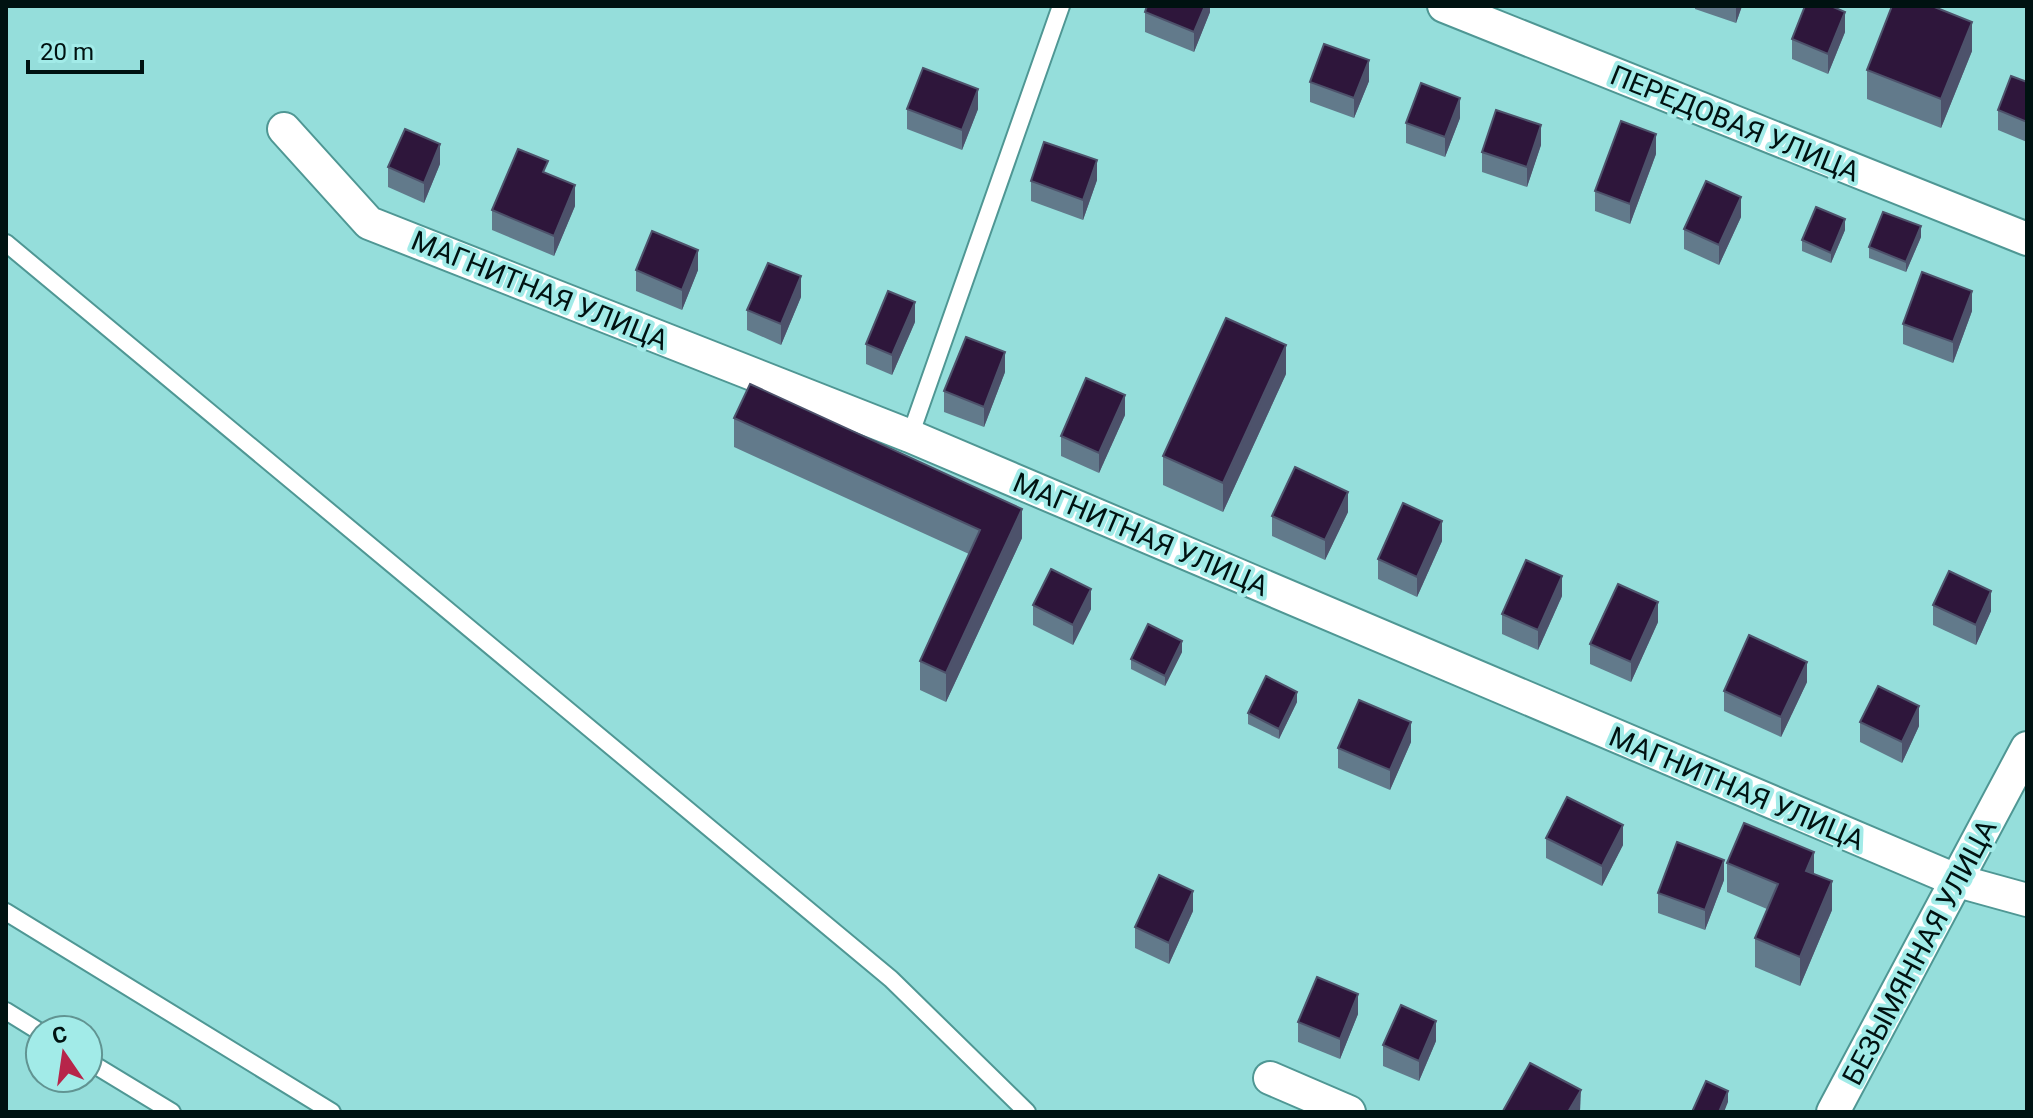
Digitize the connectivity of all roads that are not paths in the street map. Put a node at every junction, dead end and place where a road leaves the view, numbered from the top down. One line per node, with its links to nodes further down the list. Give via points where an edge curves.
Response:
1 (1061, 6): 6 (lane)
2 (1444, 6): 4 (street, ПЕРЕДОВАЯ УЛИЦА)
3 (284, 129): 6 (street, МАГНИТНАЯ УЛИЦА, via 369,223)
4 (2027, 239)
5 (6, 243): 17 (lane, via 879,968)
6 (910, 436): 8 (street, МАГНИТНАЯ УЛИЦА)
7 (2027, 748): 8 (street, БЕЗЫМЯННАЯ УЛИЦА)
8 (1958, 881): 9 (street, МАГНИТНАЯ УЛИЦА); 19 (street, БЕЗЫМЯННАЯ УЛИЦА)
9 (2027, 900)
10 (6, 912): 16 (lane)
11 (6, 1011): 12 (lane)
12 (24, 1022)
13 (104, 1071): 15 (lane)
14 (1270, 1078): 18 (street)
15 (172, 1112)
16 (332, 1112)
17 (1027, 1112)
18 (1349, 1112)
19 (1833, 1112)

